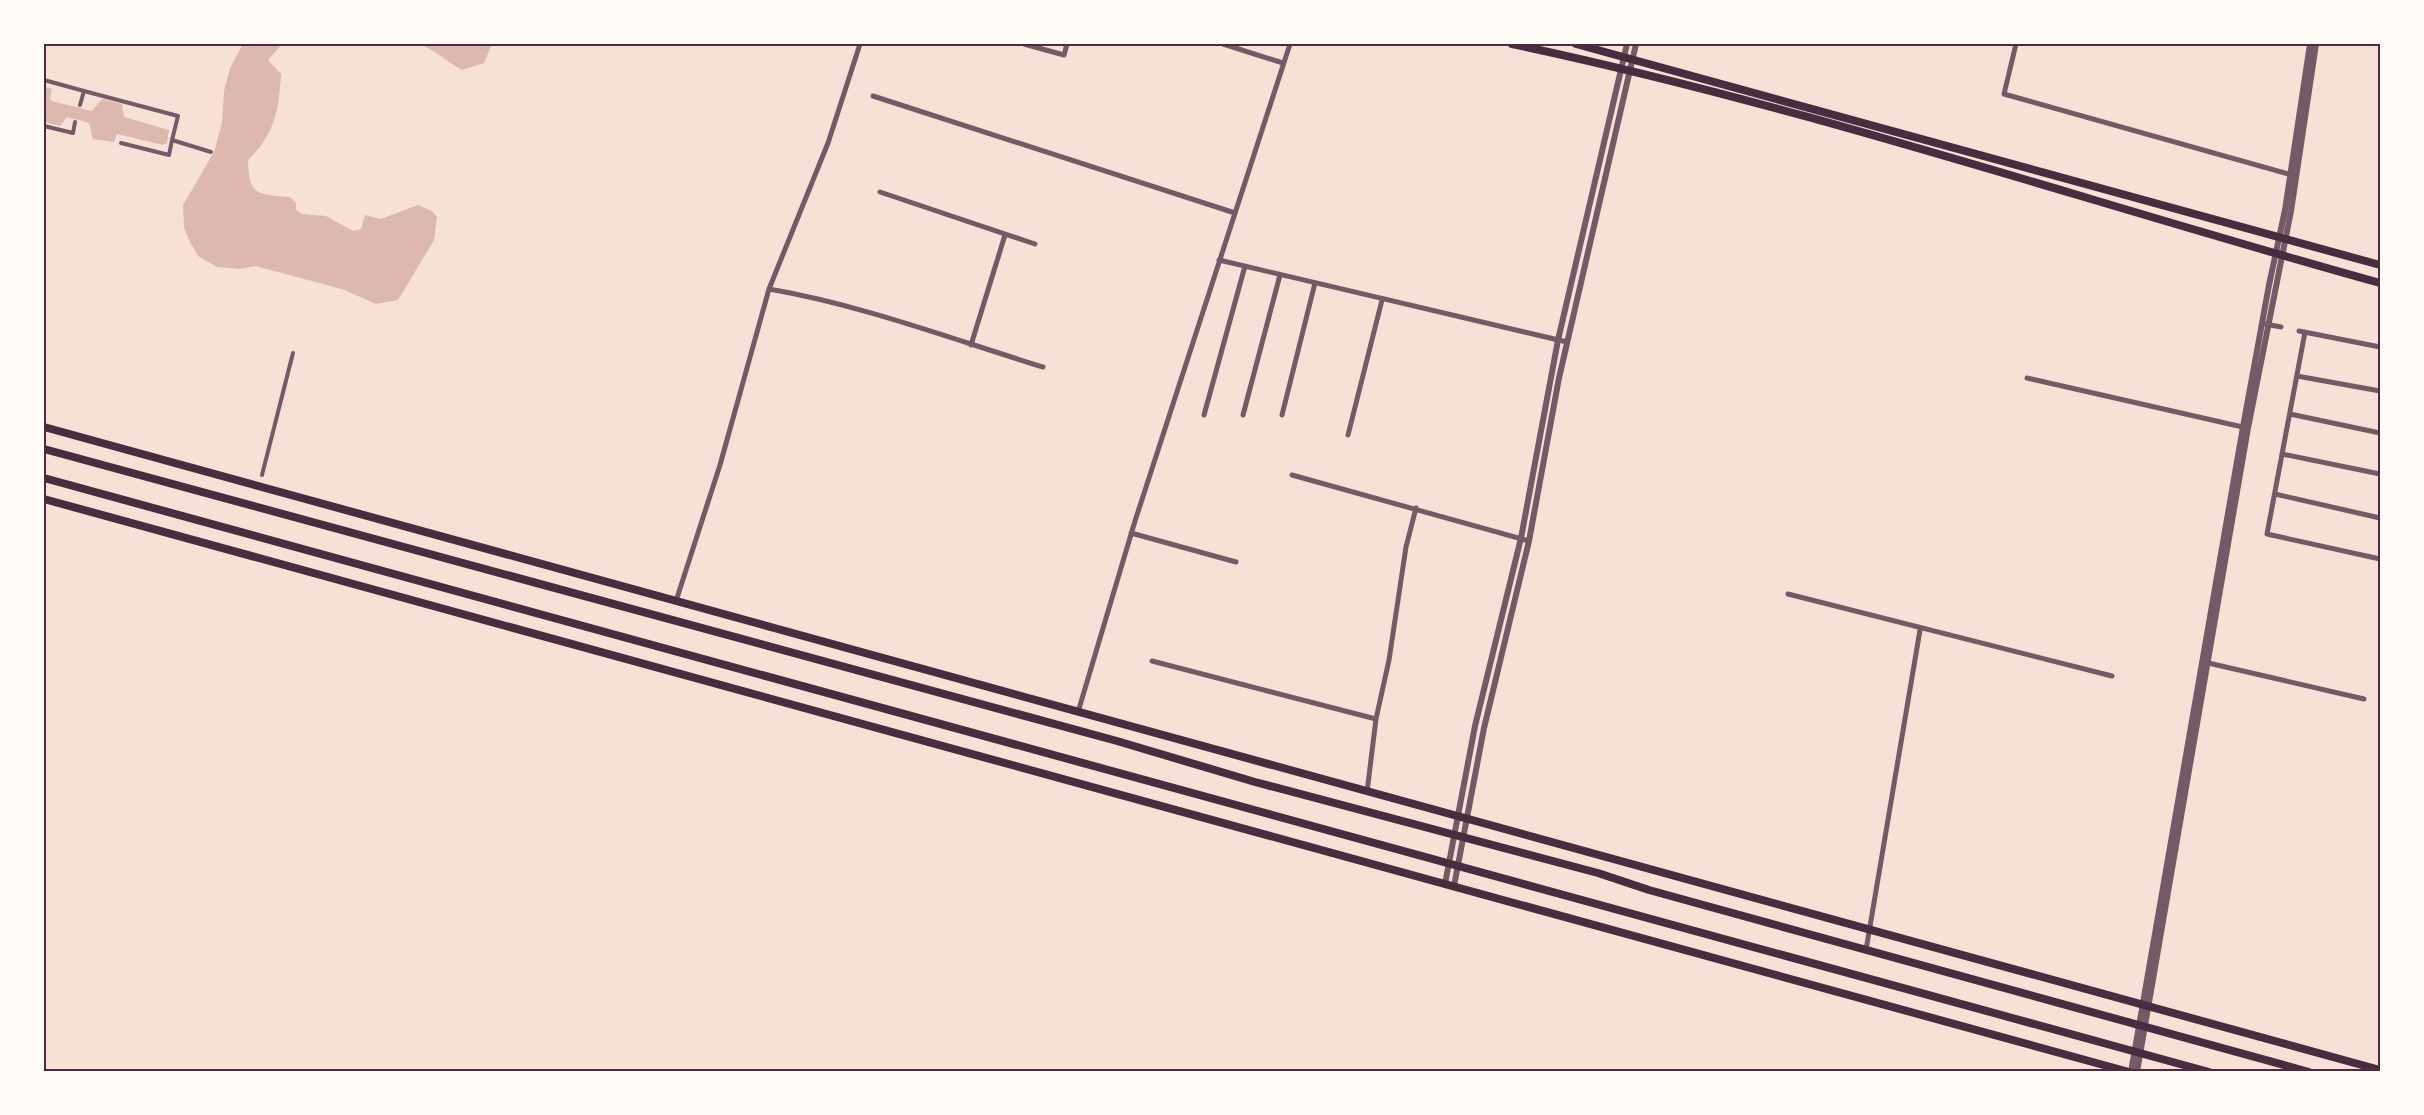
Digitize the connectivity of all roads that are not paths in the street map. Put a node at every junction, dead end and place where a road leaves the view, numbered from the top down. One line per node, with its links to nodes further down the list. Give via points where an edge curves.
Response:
1 (860, 44): 38 (street, via 828,143)
2 (1024, 44): 3 (street, via 1064,55)
3 (1067, 44)
4 (1223, 44): 14 (street)
5 (1290, 44): 14 (street)
6 (1512, 44): 15 (main road)
7 (1576, 44): 13 (main road)
8 (1627, 44): 13 (street)
9 (1636, 44): 13 (street)
10 (2016, 44): 25 (street, via 2004,94)
11 (2310, 44): 25 (street)
12 (2316, 44): 25 (street)
13 (1628, 58): 15 (street); 29 (main road)
14 (1283, 63): 27 (street)
15 (1626, 69): 31 (main road, via 2091,197); 42 (street); 43 (street)
16 (44, 80): 17 (street)
17 (84, 90): 19 (street); 22 (street, via 178,116)
18 (873, 96): 27 (street)
19 (80, 105)
20 (75, 122): 21 (street, via 73,133)
21 (44, 126)
22 (172, 140): 23 (street, via 169,155); 24 (street)
23 (121, 143)
24 (211, 152)
25 (2294, 175): 29 (street)
26 (880, 192): 28 (street)
27 (1235, 213): 32 (street)
28 (1005, 235): 30 (street); 44 (street)
29 (2282, 238): 31 (street); 33 (main road)
30 (1035, 244)
31 (2278, 254): 36 (main road); 40 (street)
32 (1219, 260): 34 (street); 69 (street)
33 (2380, 265)
34 (1245, 266): 35 (street); 52 (street)
35 (1280, 275): 37 (street); 53 (street)
36 (2380, 283)
37 (1316, 284): 39 (street); 54 (street)
38 (769, 289): 44 (street, via 898,321); 75 (street, via 720,465)
39 (1382, 300): 42 (street); 58 (street)
40 (2264, 324): 41 (street); 56 (street)
41 (2281, 327)
42 (1558, 340): 43 (street); 70 (street)
43 (1567, 342): 71 (street)
44 (971, 345): 47 (street)
45 (2380, 347): 48 (street, via 2302,331)
46 (293, 353): 62 (street)
47 (1043, 367)
48 (2297, 376): 50 (street); 51 (street)
49 (2026, 378): 56 (street)
50 (2380, 391)
51 (2290, 414): 57 (street); 60 (street)
52 (1204, 415)
53 (1243, 415)
54 (1282, 415)
55 (44, 427): 75 (main road)
56 (2245, 428): 78 (street)
57 (2380, 433)
58 (1348, 435)
59 (44, 449): 85 (main road)
60 (2282, 454): 61 (street); 65 (street)
61 (2380, 474)
62 (262, 475)
63 (1292, 475): 67 (street)
64 (44, 478): 86 (main road)
65 (2275, 494): 68 (street); 72 (street, via 2267,534)
66 (44, 499): 87 (main road)
67 (1416, 508): 70 (street); 82 (street)
68 (2380, 518)
69 (1131, 533): 73 (street); 81 (street)
70 (1521, 538): 71 (street); 84 (street, via 1475,726)
71 (1529, 541): 84 (street)
72 (2380, 559)
73 (1236, 562)
74 (1788, 594): 76 (street)
75 (676, 601): 81 (main road)
76 (1920, 630): 79 (street); 88 (street)
77 (1152, 661): 82 (street)
78 (2205, 662): 80 (street); 90 (street)
79 (2112, 676)
80 (2364, 699)
81 (1078, 712): 83 (main road)
82 (1376, 719): 83 (street)
83 (1367, 792): 84 (main road)
84 (1463, 818): 85 (street); 88 (main road)
85 (1459, 836): 86 (street); 89 (main road)
86 (1454, 864): 87 (street); 92 (main road)
87 (1450, 885): 94 (main road)
88 (1870, 930): 89 (street); 90 (main road)
89 (1866, 950): 91 (main road)
90 (2146, 1005): 91 (street); 93 (main road)
91 (2142, 1026): 92 (street); 97 (main road)
92 (2137, 1052): 94 (street); 95 (street); 96 (main road)
93 (2380, 1070)
94 (2130, 1071)
95 (2137, 1071)
96 (2209, 1071)
97 (2309, 1071)

